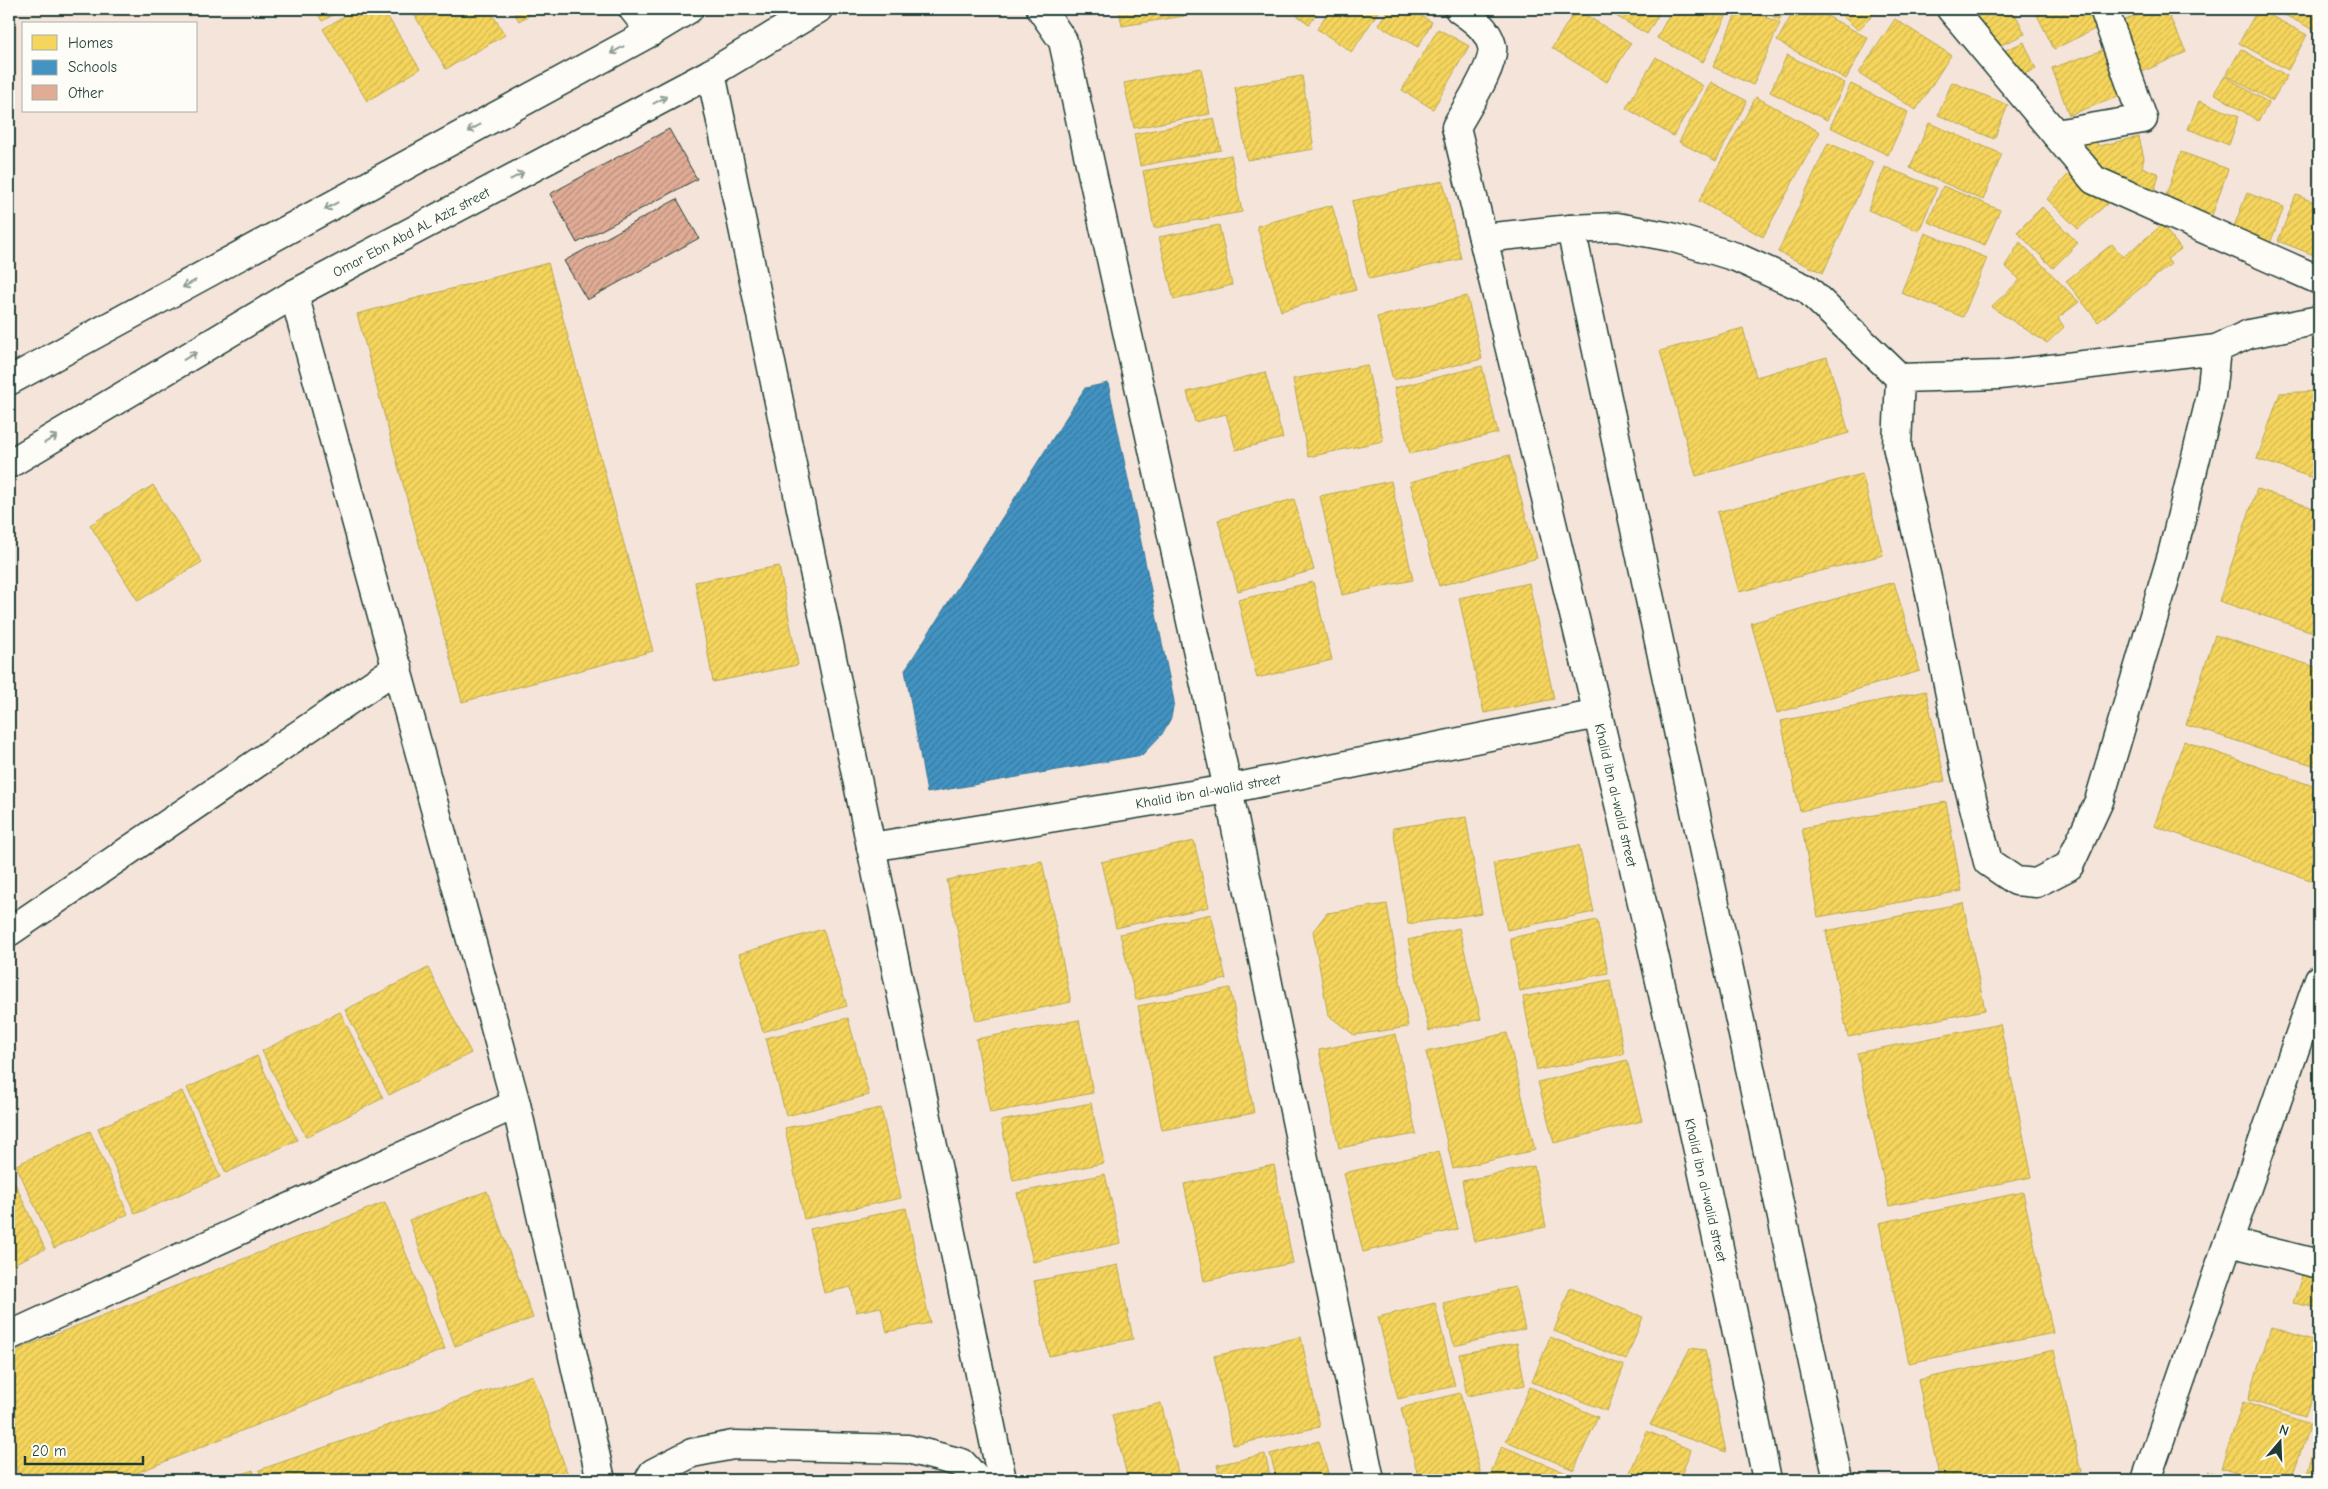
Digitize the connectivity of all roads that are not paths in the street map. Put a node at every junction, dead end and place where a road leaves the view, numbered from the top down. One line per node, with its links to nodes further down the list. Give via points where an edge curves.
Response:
1 (633, 9): 8 (street)
2 (689, 9): 8 (street)
3 (818, 9): 9 (street, Omar Ebn Abd AL Aziz street)
4 (1041, 9): 22 (street, via 1063,41)
5 (1459, 9): 12 (street, via 1475,20 1492,47 1490,62 1456,127)
6 (1951, 9): 10 (street)
7 (2104, 9): 10 (street, via 2143,118)
8 (651, 32): 18 (street, one-way to 18)
9 (710, 73): 14 (street, Omar Ebn Abd AL Aziz street, one-way to 9); 23 (street)
10 (2056, 134): 13 (street, via 2094,180)
11 (1571, 229): 12 (street); 17 (street, via 1617,227 1671,237 1736,257 1806,289); 36 (street)
12 (1483, 238): 21 (street)
13 (2319, 280)
14 (294, 294): 19 (street, Omar Ebn Abd AL Aziz street, one-way to 14); 20 (street)
15 (2319, 320): 16 (street, via 2249,334)
16 (2216, 349): 17 (street, via 2000,375); 17 (street, via 2211,396 2172,555 2099,801 2069,866 2036,883 2016,881 1988,862 1965,771 1897,446)
17 (1900, 378)
18 (9, 381)
19 (9, 464)
20 (398, 667): 24 (street); 26 (street)
21 (1598, 714): 22 (street, Khalid ibn al-walid street); 35 (street, Khalid ibn al-walid street, via 1729,1288)
22 (1228, 789): 23 (street, Khalid ibn al-walid street); 34 (street)
23 (871, 847): 33 (street)
24 (9, 932)
25 (2319, 980): 27 (street)
26 (516, 1104): 29 (street); 30 (street)
27 (2229, 1242): 28 (street); 37 (street)
28 (2319, 1264)
29 (9, 1336)
30 (601, 1480)
31 (649, 1480): 32 (street, via 653,1473 692,1453 733,1445 908,1449 962,1464)
32 (977, 1480)
33 (1002, 1480)
34 (1370, 1480)
35 (1767, 1480)
36 (1838, 1480)
37 (2146, 1480)

